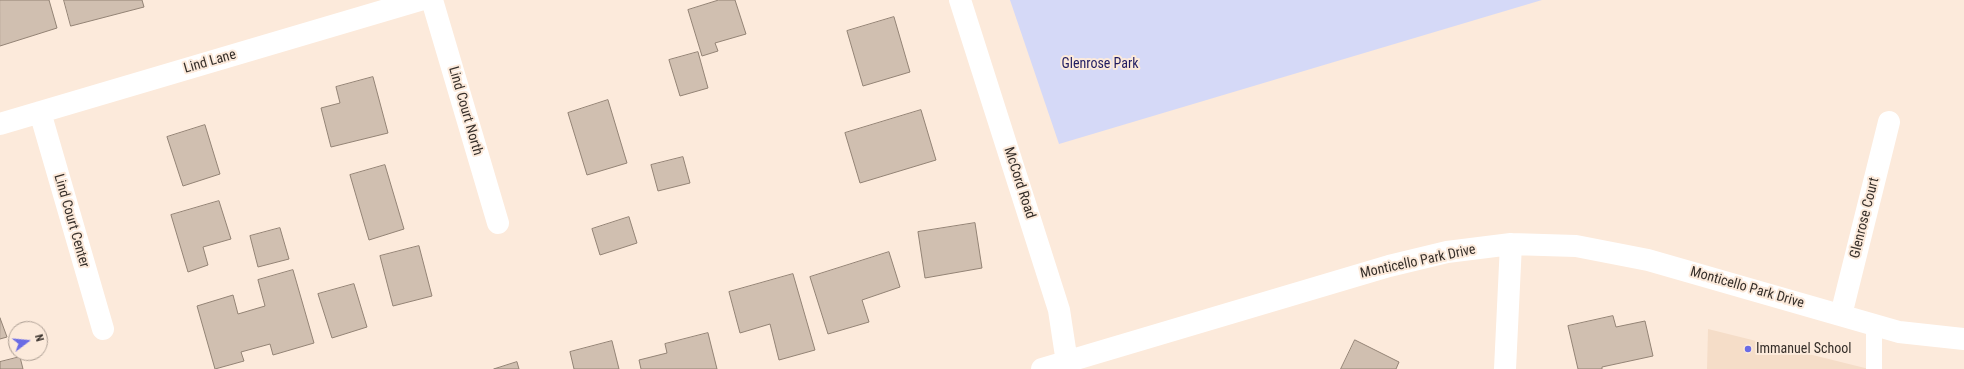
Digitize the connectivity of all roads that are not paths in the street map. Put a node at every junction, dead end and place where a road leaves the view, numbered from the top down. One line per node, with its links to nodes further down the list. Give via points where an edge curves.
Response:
1 (420, 0): 4 (street, Lind Lane)
2 (432, 0): 7 (street, Lind Court North)
3 (960, 0): 13 (street, McCord Road, via 1059,310)
4 (40, 112): 6 (street, Lind Lane); 11 (street, Lind Court Center)
5 (1889, 122): 9 (street, Glenrose Court)
6 (0, 124)
7 (498, 223)
8 (1511, 244): 9 (street, Monticello Park Drive, via 1576,246 1648,260); 13 (street, Monticello Park Drive, via 1447,252 1389,266); 15 (street)
9 (1841, 315): 10 (street, Monticello Park Drive)
10 (1874, 325): 12 (street, Monticello Park Drive, via 1899,332); 16 (lane)
11 (103, 329)
12 (1964, 339)
13 (1068, 365): 14 (street, Monticello Park Drive)
14 (1042, 369)
15 (1504, 369)
16 (1874, 369)

